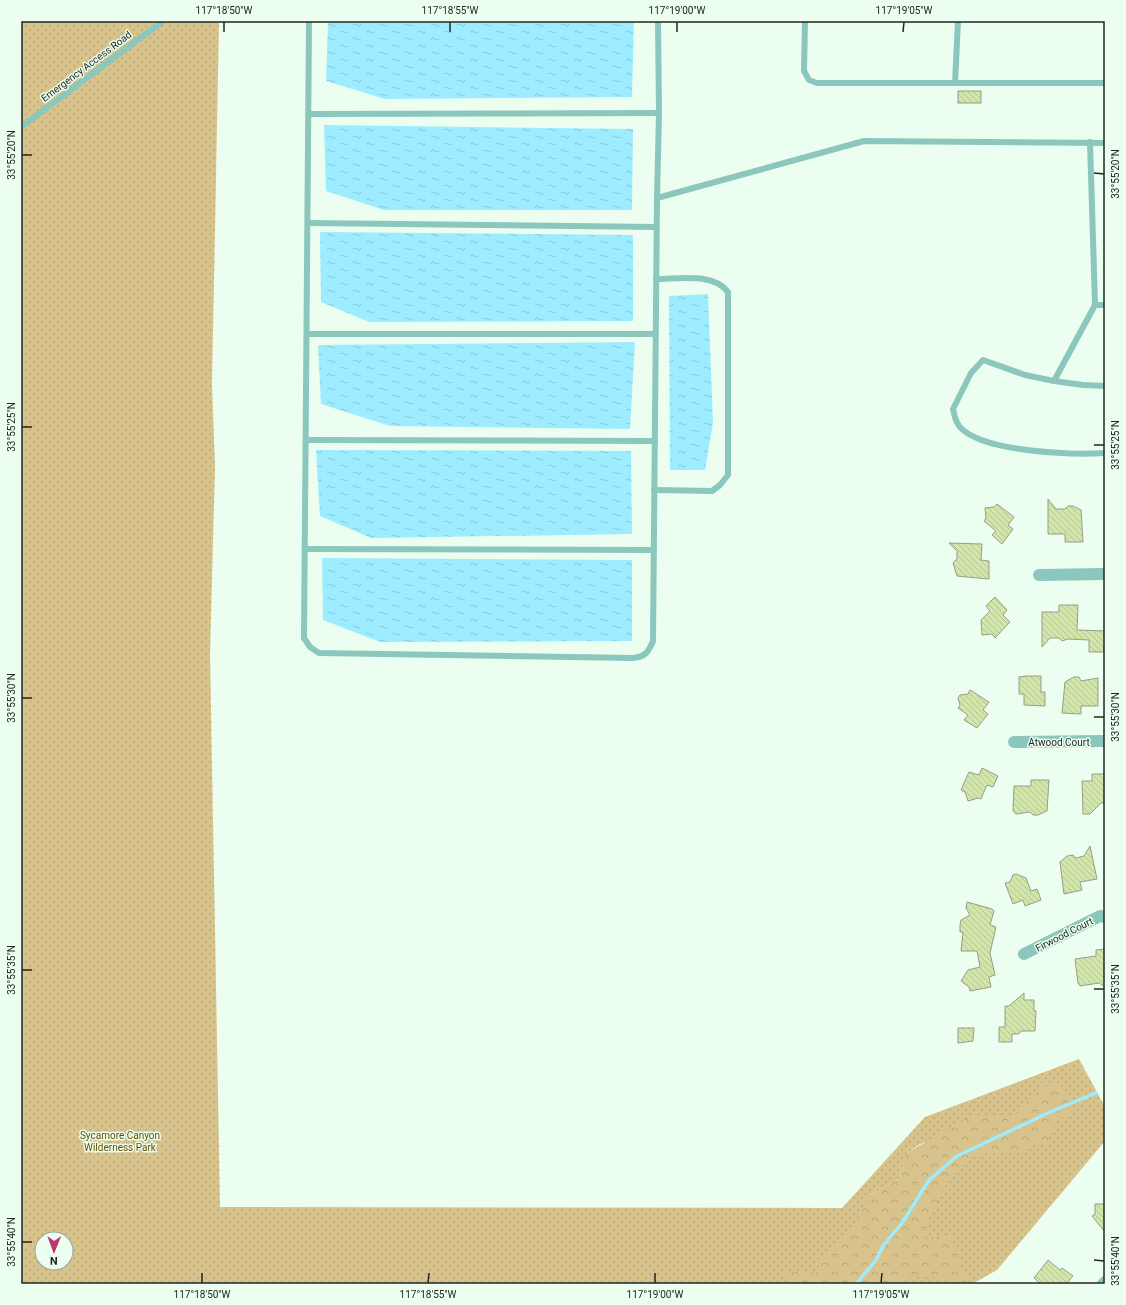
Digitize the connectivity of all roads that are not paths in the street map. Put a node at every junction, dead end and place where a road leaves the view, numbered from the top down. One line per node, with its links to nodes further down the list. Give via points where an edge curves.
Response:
1 (163, 21): 10 (lane, Emergency Access Road)
2 (309, 21): 9 (lane)
3 (658, 21): 8 (lane)
4 (805, 21): 6 (lane, via 804,71 809,80)
5 (958, 21): 6 (lane)
6 (955, 83): 7 (lane)
7 (1105, 83)
8 (659, 113): 9 (lane); 13 (lane)
9 (309, 114): 14 (lane)
10 (21, 127)
11 (1090, 142): 12 (lane); 13 (lane, via 864,141); 17 (lane)
12 (1105, 143)
13 (656, 198): 15 (lane)
14 (308, 222): 15 (lane); 19 (lane)
15 (656, 227): 16 (lane)
16 (656, 279): 20 (lane); 26 (lane, via 713,280 724,286 728,292 728,475 712,491)
17 (1095, 305): 18 (lane); 21 (lane)
18 (1105, 305)
19 (307, 334): 20 (lane); 23 (lane)
20 (655, 334): 24 (lane)
21 (1054, 381): 22 (lane); 25 (lane, via 1026,375 983,360 971,373 953,408 956,421 963,431 981,440 1012,448 1055,453)
22 (1105, 386)
23 (306, 440): 24 (lane); 27 (lane)
24 (655, 441): 26 (lane)
25 (1105, 453)
26 (654, 490): 28 (lane)
27 (305, 549): 28 (lane); 28 (lane, via 304,638 310,647 319,653 632,658 646,655 653,641)
28 (654, 550)
29 (1039, 574): 30 (street)
30 (1105, 574)
31 (1014, 742): 32 (street, Atwood Court)
32 (1105, 742)
33 (1105, 917): 34 (street, Firwood Court, via 1100,916)
34 (1024, 954)
35 (1105, 1282): 36 (street)
36 (1103, 1284)

